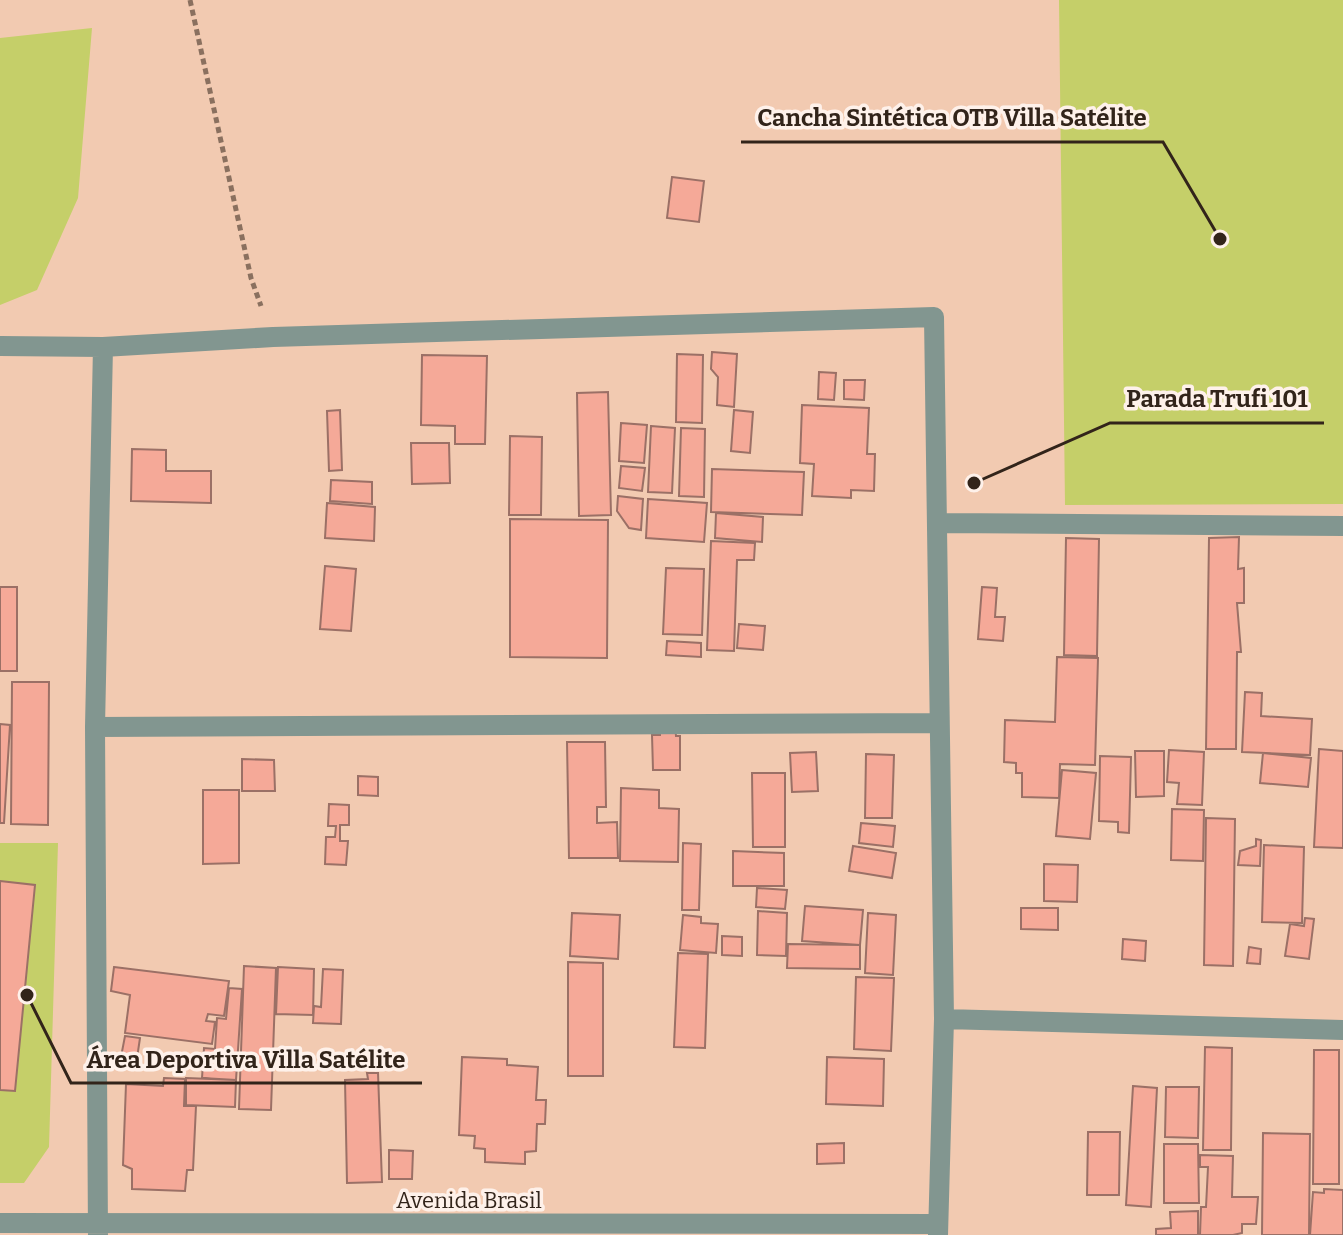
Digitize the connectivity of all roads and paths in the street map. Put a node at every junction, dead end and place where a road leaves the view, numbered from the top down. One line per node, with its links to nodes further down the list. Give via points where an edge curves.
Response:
1 (190, 0): 2 (path, via 251,278)
2 (273, 337): 4 (street); 5 (street, via 934,317)
3 (0, 346): 4 (street)
4 (103, 347): 8 (street)
5 (939, 523): 6 (street); 7 (street)
6 (1343, 526)
7 (939, 723): 8 (street); 9 (street)
8 (95, 727): 13 (street)
9 (944, 1019): 10 (street); 12 (street)
10 (1343, 1030)
11 (0, 1223): 13 (street, Avenida Brasil)
12 (938, 1229): 13 (street, Avenida Brasil)
13 (98, 1230)

